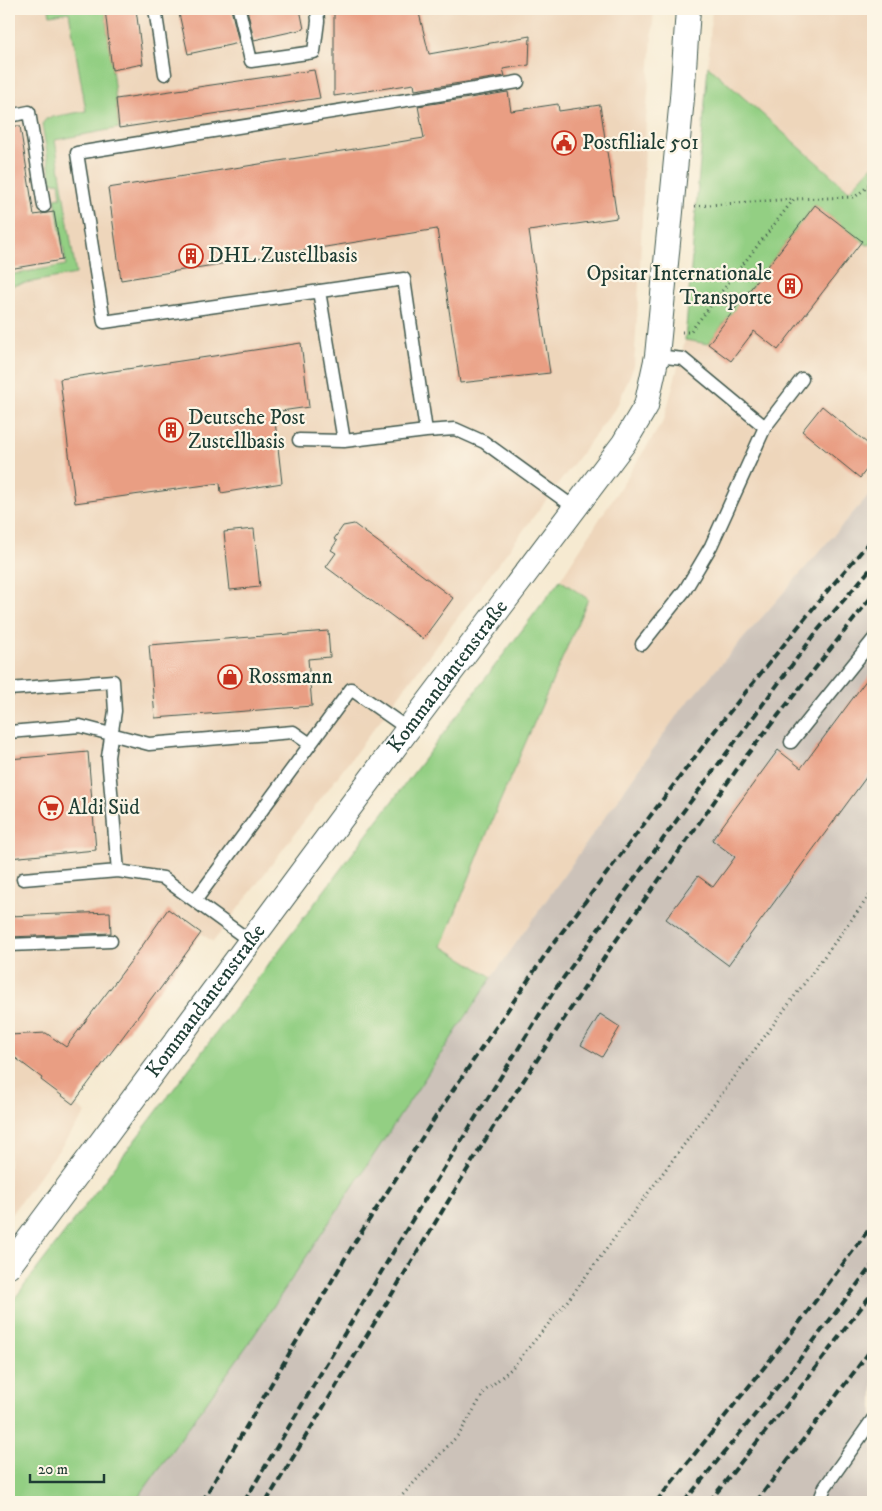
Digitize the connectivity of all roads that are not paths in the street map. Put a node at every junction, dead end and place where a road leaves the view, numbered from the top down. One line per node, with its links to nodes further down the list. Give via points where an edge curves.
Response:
1 (156, 9): 5 (lane)
2 (239, 9): 3 (lane, via 251,61 314,52)
3 (317, 9)
4 (688, 9): 10 (street, Kommandantenstraße)
5 (165, 74)
6 (518, 82): 9 (lane, via 77,153 104,322)
7 (9, 116): 8 (lane, via 29,112)
8 (44, 206)
9 (319, 292): 13 (lane, via 404,279); 15 (lane)
10 (657, 356): 12 (lane, via 683,358); 16 (street, Kommandantenstraße, via 646,406 624,443)
11 (802, 379): 12 (lane)
12 (765, 427): 18 (lane, via 711,546 685,590)
13 (426, 431): 15 (lane); 16 (lane, via 454,429 484,442)
14 (299, 440): 15 (lane)
15 (344, 441)
16 (575, 508): 20 (street, Kommandantenstraße)
17 (873, 640): 23 (lane)
18 (642, 644)
19 (9, 689): 22 (lane, via 113,681 115,711)
20 (408, 729): 24 (lane, via 351,689); 29 (street, Kommandantenstraße)
21 (9, 732): 22 (lane, via 80,726)
22 (111, 734): 24 (lane, via 149,744 293,732); 25 (lane, via 108,757)
23 (791, 742)
24 (310, 744): 27 (lane)
25 (118, 871): 26 (lane); 27 (lane, via 163,878)
26 (23, 879)
27 (195, 901): 29 (lane)
28 (111, 941): 30 (lane)
29 (250, 941): 31 (street, Kommandantenstraße)
30 (9, 945)
31 (9, 1266)
32 (873, 1419): 33 (lane, via 824,1487)
33 (819, 1502)

